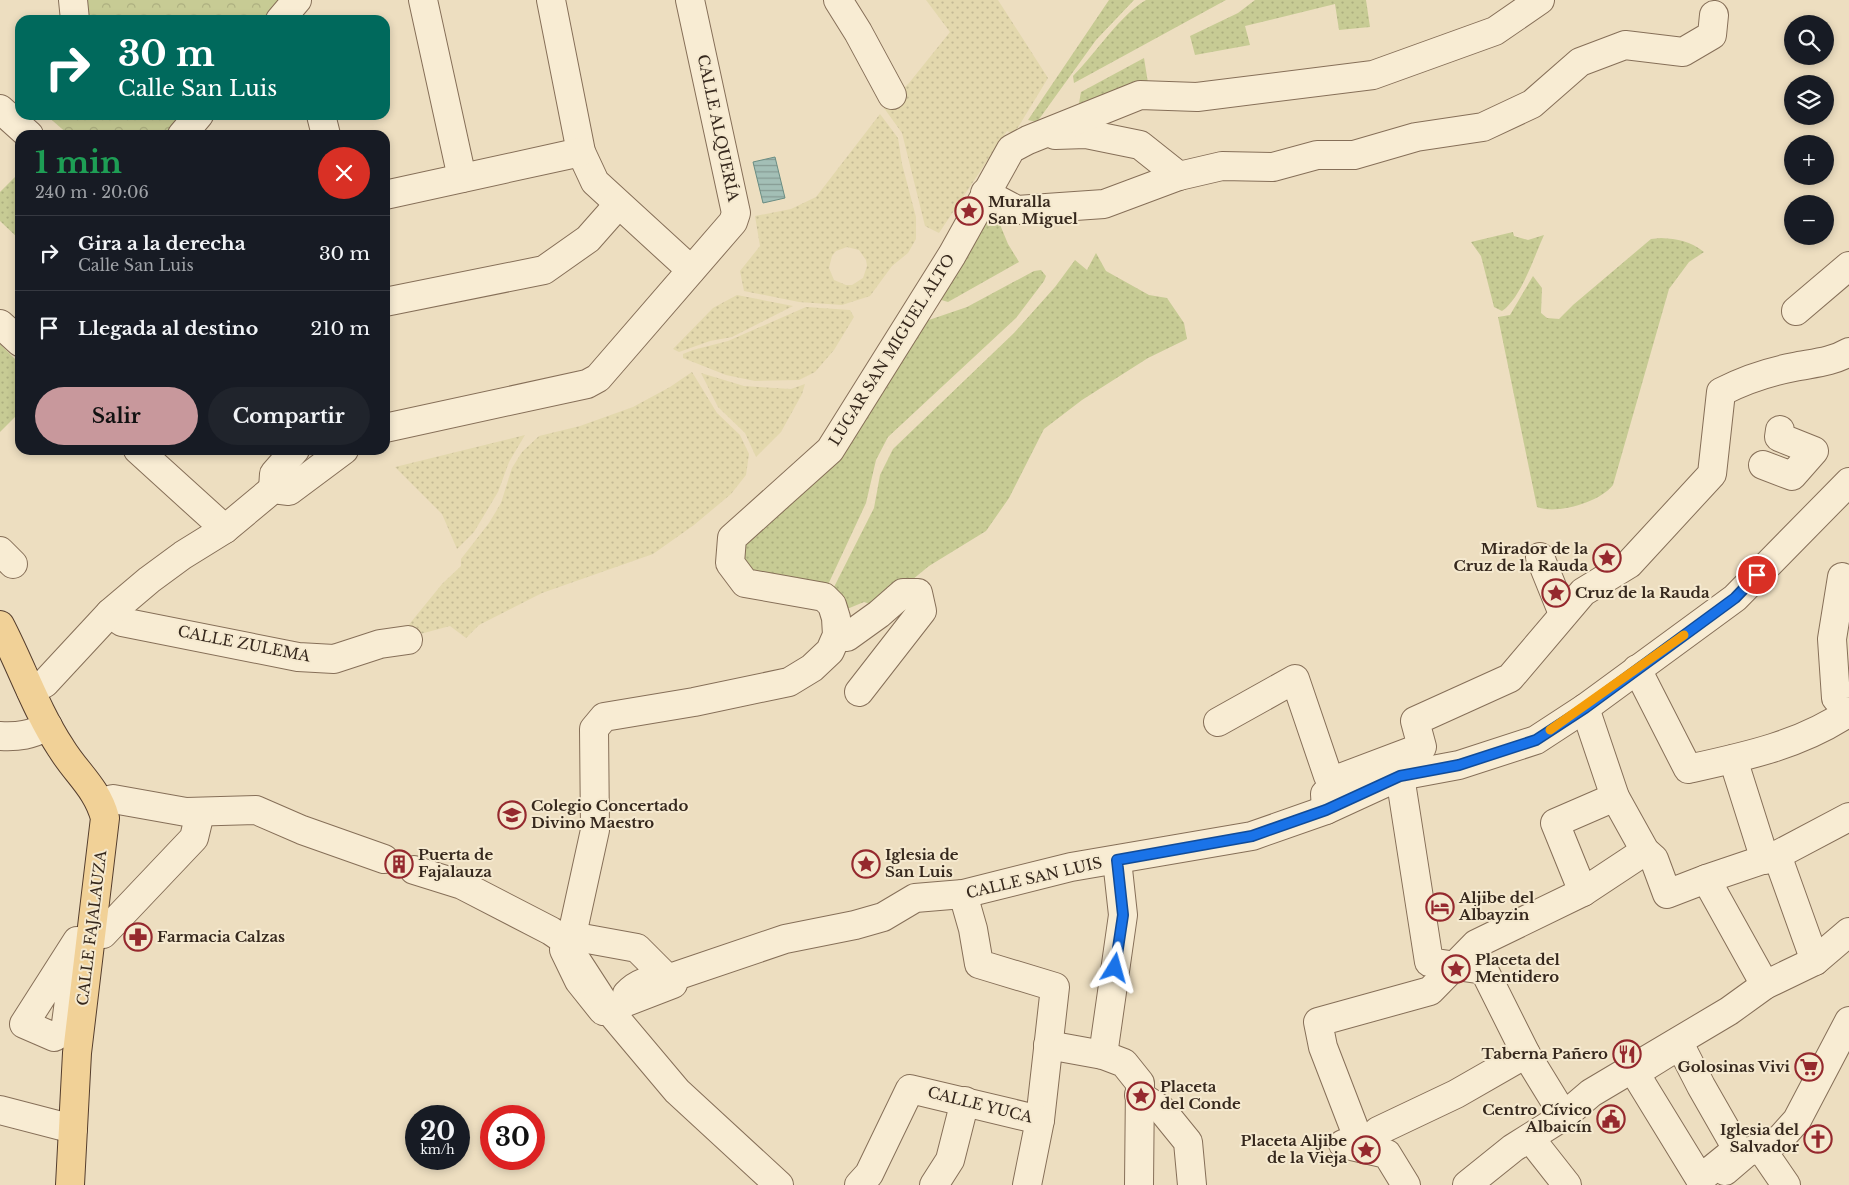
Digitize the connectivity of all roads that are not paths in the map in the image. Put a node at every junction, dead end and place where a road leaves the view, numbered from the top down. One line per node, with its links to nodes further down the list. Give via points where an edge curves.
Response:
1 (74, 0): 7 (street)
2 (423, 0): 17 (street)
3 (551, 0): 15 (street)
4 (690, 0): 22 (street, CALLE ALQUERÍA, via 736,213 733,222)
5 (838, 0): 9 (street)
6 (1540, 0): 14 (street, LUGAR SAN MIGUEL ALTO, via 1495,31 1373,75 1197,97 1140,95)
7 (75, 15)
8 (1714, 15): 16 (street, via 1712,35 1683,52 1626,45 1580,62 1532,104 1483,127 1416,137 1354,155 1317,155 1273,167 1222,166)
9 (892, 96)
10 (18, 120): 12 (street)
11 (195, 120): 13 (street)
12 (25, 130)
13 (186, 130)
14 (1041, 135): 16 (street, LUGAR SAN MIGUEL ALTO, via 1086,134 1140,145); 19 (street, LUGAR SAN MIGUEL ALTO, via 1011,149)
15 (580, 152): 17 (street); 20 (street, via 594,182)
16 (1179, 176): 19 (street, via 1104,204 1017,210)
17 (462, 178): 18 (street)
18 (390, 194)
19 (985, 194): 41 (street, LUGAR SAN MIGUEL ALTO, via 952,255 830,450 732,538 730,563 745,584 824,597 832,606)
20 (618, 205): 22 (street); 23 (street, via 588,239 544,270)
21 (1849, 266): 24 (street)
22 (691, 270): 28 (street, via 598,378 587,384)
23 (390, 301)
24 (1796, 311)
25 (0, 324): 26 (street)
26 (15, 338)
27 (1849, 352): 40 (street, via 1835,360 1782,369 1741,381 1721,392 1712,474 1628,564 1583,592)
28 (390, 427)
29 (1780, 430): 33 (street, via 1779,437 1814,451 1792,476)
30 (144, 455): 36 (street)
31 (291, 455): 35 (street, via 274,474)
32 (337, 455): 35 (street, via 288,491)
33 (1763, 465)
34 (1849, 482): 44 (street, CALLE SAN LUIS, via 1735,598)
35 (273, 489): 36 (street)
36 (225, 529): 39 (street, via 176,560)
37 (1540, 557): 40 (street)
38 (1842, 577): 48 (street, via 1832,639 1836,698)
39 (110, 613): 43 (street, CALLE ZULEMA, via 122,622 298,657 334,658 380,644); 45 (street, via 44,683)
40 (1563, 614): 54 (street, via 1510,678 1416,721 1422,747)
41 (837, 635): 46 (street, via 847,638 903,593 918,593 922,611); 70 (street, via 830,651 812,668 789,682 604,717 594,729 595,830)
42 (4, 640): 45 (main road, CALLE FAJALAUZA)
43 (408, 640)
44 (1637, 669): 47 (street, CALLE SAN LUIS); 52 (street, via 1688,769)
45 (32, 691): 50 (main road, CALLE FAJALAUZA)
46 (859, 692)
47 (1585, 708): 53 (street, CALLE SAN LUIS, via 1536,740 1459,765); 55 (street)
48 (1849, 712): 52 (street, via 1832,724 1782,745)
49 (1218, 722): 54 (street, via 1295,679 1328,776)
50 (48, 726): 51 (street, via 22,737); 56 (main road, CALLE FAJALAUZA)
51 (0, 736)
52 (1733, 759): 61 (street)
53 (1400, 776): 57 (street, CALLE SAN LUIS); 72 (street)
54 (1340, 778): 57 (street, via 1325,794)
55 (1616, 797): 60 (street); 66 (street, via 1555,823)
56 (101, 802): 58 (street, via 113,798); 69 (main road, CALLE FAJALAUZA, via 105,818)
57 (1326, 810): 63 (street, CALLE SAN LUIS, via 1252,836)
58 (200, 813): 62 (street, via 256,810); 69 (street, via 194,838 103,934)
59 (1849, 817): 61 (street)
60 (1645, 851): 65 (street, via 1654,859 1667,894); 66 (street)
61 (1771, 857): 65 (street); 71 (street)
62 (384, 859)
63 (1117, 860): 67 (street, CALLE SAN LUIS, via 1071,867); 82 (street, via 1123,915)
64 (414, 870): 70 (street, via 462,885)
65 (1706, 879): 74 (street)
66 (1583, 892): 72 (street)
67 (963, 894): 73 (street, CALLE SAN LUIS, via 914,898 883,917 785,939); 79 (street, via 979,964 1054,987)
68 (1849, 932): 71 (street)
69 (92, 933): 80 (main road, CALLE FAJALAUZA)
70 (570, 944): 73 (street, via 582,938 637,948); 75 (street, via 564,950 579,981 603,1011)
71 (1815, 961): 74 (street)
72 (1442, 964): 81 (street, via 1484,970); 90 (street, via 1430,991 1318,1022 1323,1047)
73 (670, 978): 75 (street, via 674,984)
74 (1765, 985): 78 (street, via 1730,1011)
75 (613, 1002): 95 (street, via 677,1091)
76 (1849, 1022): 91 (street, via 1797,1120 1780,1139)
77 (19, 1028): 80 (street, via 60,1050)
78 (1684, 1038): 83 (street); 91 (street, via 1705,1082)
79 (1048, 1046): 82 (street); 88 (street)
80 (77, 1053): 89 (main road, CALLE FAJALAUZA)
81 (1526, 1054): 87 (street); 90 (street, via 1456,1094)
82 (1114, 1059): 85 (street, via 1140,1083)
83 (1630, 1072): 87 (street, via 1591,1093); 93 (street)
84 (964, 1101): 88 (street, CALLE YUCA); 96 (street, CALLE YUCA, via 910,1089 869,1174); 97 (street, via 950,1160)
85 (1139, 1104): 99 (street); 100 (street, via 1162,1110 1188,1142)
86 (0, 1110): 89 (street)
87 (1564, 1116): 92 (street)
88 (1040, 1120): 98 (street)
89 (73, 1129): 94 (main road, CALLE FAJALAUZA)
90 (1359, 1138): 101 (street, via 1387,1154)
91 (1753, 1150): 93 (street); 104 (street)
92 (1513, 1155): 102 (street); 103 (street)
93 (1702, 1183)
94 (70, 1185)
95 (779, 1185)
96 (859, 1185)
97 (934, 1185)
98 (1027, 1185)
99 (1139, 1185)
100 (1192, 1185)
101 (1406, 1185)
102 (1467, 1185)
103 (1566, 1185)
104 (1786, 1185)

